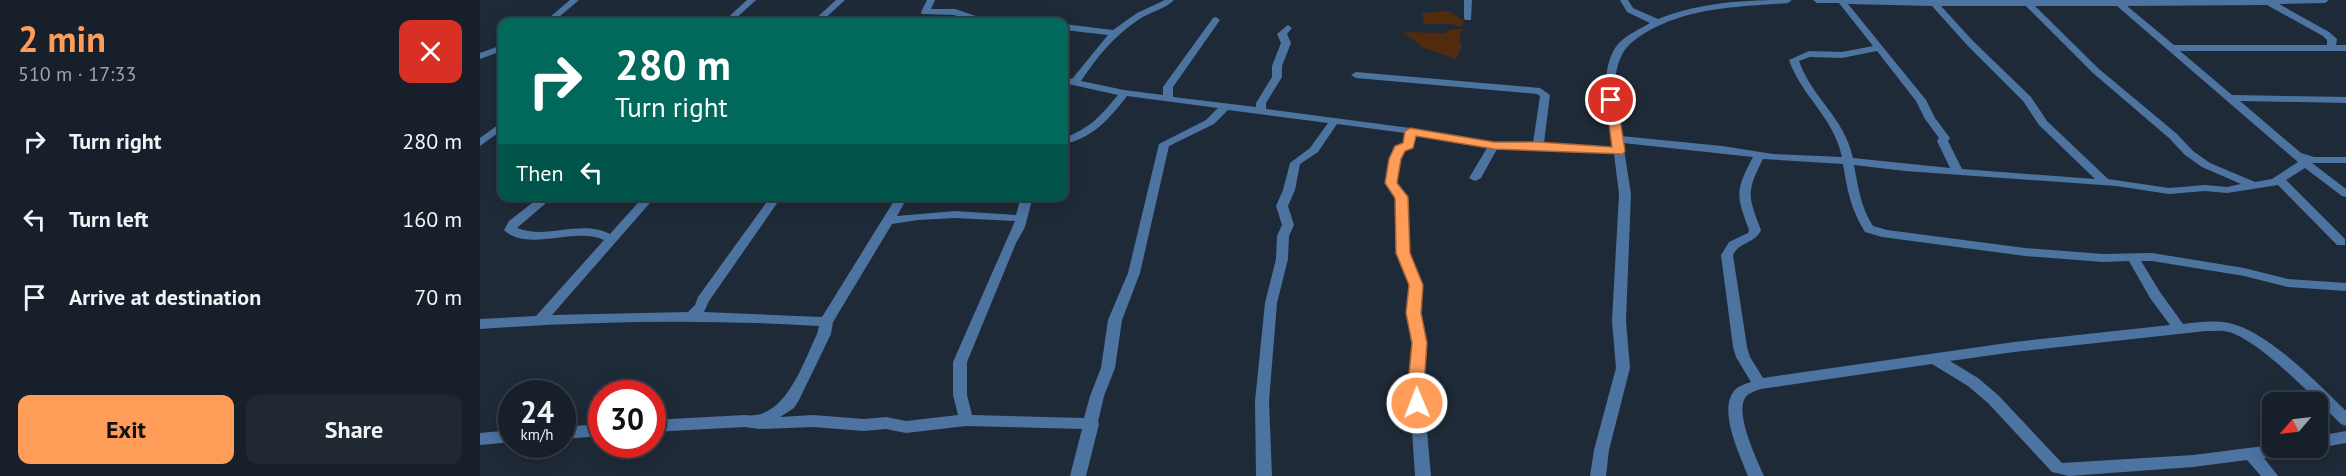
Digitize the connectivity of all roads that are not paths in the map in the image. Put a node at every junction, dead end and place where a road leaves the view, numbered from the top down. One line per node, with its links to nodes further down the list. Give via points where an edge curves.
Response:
1 (568, 0): 20 (street)
2 (575, 0): 21 (street)
3 (752, 0): 22 (street)
4 (841, 0): 23 (street)
5 (931, 0): 24 (street, via 925,12 955,12)
6 (1170, 0): 30 (street)
7 (1468, 0): 25 (street)
8 (1624, 0): 27 (street, via 1630,10)
9 (1788, 0): 15 (street)
10 (1817, 0): 16 (street)
11 (2325, 0): 14 (street)
12 (1901, 1): 16 (street); 17 (street)
13 (1990, 1): 17 (street); 18 (street)
14 (2274, 1): 19 (street); 33 (street, via 2326,34)
15 (1719, 2): 27 (street)
16 (1842, 2): 31 (street)
17 (1935, 3): 60 (street, via 2027,99 2043,123)
18 (2028, 3): 19 (street); 61 (street, via 2096,71 2189,153 2206,165)
19 (2119, 3): 32 (street)
20 (550, 18)
21 (551, 18)
22 (732, 18)
23 (821, 18)
24 (972, 18)
25 (1468, 18)
26 (1216, 20): 41 (street, via 1168,87)
27 (1656, 22): 50 (street, via 1629,40 1615,57 1611,100)
28 (1068, 27): 30 (street)
29 (1288, 28): 44 (street, via 1282,34 1286,43 1277,77 1261,103)
30 (1114, 33): 38 (street)
31 (1879, 48): 56 (street, via 1842,55 1809,54 1794,60 1839,131); 57 (street, via 1943,133 1942,141)
32 (2172, 48): 33 (street); 40 (street)
33 (2335, 48): 34 (street)
34 (2346, 48)
35 (498, 49): 36 (street)
36 (480, 56)
37 (1356, 75): 52 (street, via 1540,91 1545,95)
38 (1069, 82): 39 (street)
39 (1124, 93): 41 (street); 48 (street, via 1097,127)
40 (2232, 98): 42 (street); 54 (street)
41 (1168, 99): 43 (street)
42 (2346, 100)
43 (1224, 108): 44 (street); 87 (street, via 1210,122 1164,144 1134,273 1115,320 1108,368)
44 (1261, 112): 45 (street)
45 (1334, 122): 47 (street); 96 (street, via 1314,150 1295,164 1282,206 1288,225 1271,303 1262,401)
46 (498, 128): 49 (street)
47 (1410, 131): 51 (street); 97 (street, via 1409,145 1400,149 1395,159 1391,183 1401,197 1403,253 1416,285 1414,313 1420,343 1416,385)
48 (1068, 140)
49 (480, 143)
50 (1618, 145): 52 (street); 53 (street, via 1722,148); 98 (street, via 1624,193 1618,324 1623,374 1602,441)
51 (1494, 146): 52 (street); 58 (street)
52 (1538, 146)
53 (1760, 154): 56 (street); 81 (street, via 1742,195 1754,235 1732,245 1727,255 1740,346)
54 (2302, 159): 55 (street); 59 (street); 62 (street)
55 (2346, 160)
56 (1845, 162): 57 (street); 73 (street, via 1858,206 1874,231 2025,252)
57 (1957, 171): 60 (street)
58 (1475, 178)
59 (2279, 180): 61 (street); 72 (street)
60 (2103, 182): 61 (street, via 2169,191 2227,190)
61 (2252, 185)
62 (2346, 194)
63 (543, 201): 71 (street, via 510,230 515,234 599,232)
64 (647, 201): 71 (street)
65 (773, 201): 75 (street)
66 (901, 201): 68 (street, via 904,213); 70 (street)
67 (1026, 201): 69 (street)
68 (910, 216): 69 (street, via 1005,215); 70 (street)
69 (1021, 219): 83 (street, via 960,362 960,395)
70 (890, 221): 77 (street)
71 (613, 240): 76 (street)
72 (2341, 242)
73 (2133, 258): 74 (street, via 2176,260 2288,283); 79 (street)
74 (2346, 287)
75 (691, 316): 76 (street); 77 (street)
76 (540, 319): 78 (street)
77 (826, 322): 82 (street, via 804,380)
78 (480, 324)
79 (2180, 329): 80 (street); 84 (street, via 2224,326 2246,334)
80 (1935, 359): 81 (street); 94 (street, via 1993,399 2057,468)
81 (1759, 384): 99 (street, via 1737,397 1735,410)
82 (789, 404): 85 (street, via 790,414); 86 (street)
83 (966, 420): 85 (street, via 906,427); 87 (street)
84 (2346, 420)
85 (813, 421): 86 (street)
86 (759, 423): 88 (street, via 745,420)
87 (1092, 424): 95 (street)
88 (666, 425)
89 (498, 437): 91 (street)
90 (2346, 437): 92 (street)
91 (480, 439)
92 (2328, 440)
93 (2262, 453): 94 (street)
94 (2252, 454): 100 (street)
95 (1078, 476)
96 (1264, 476)
97 (1423, 476)
98 (1598, 476)
99 (1756, 476)
100 (2270, 476)

